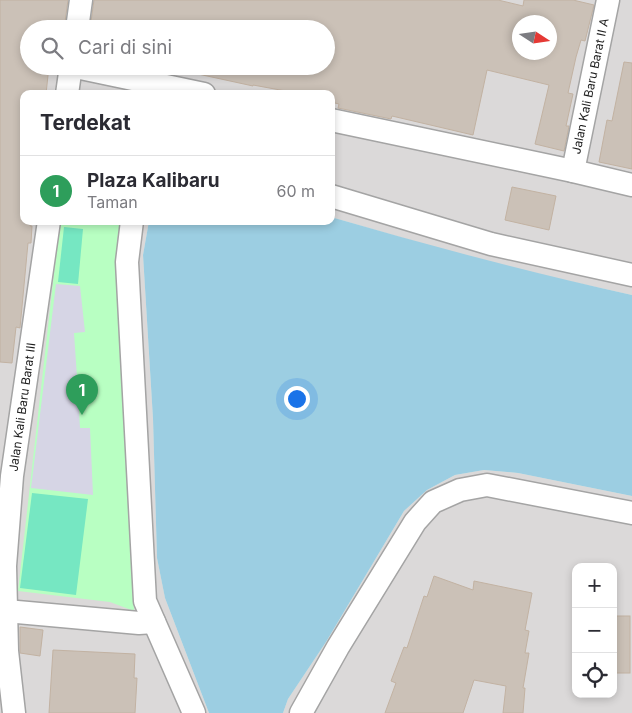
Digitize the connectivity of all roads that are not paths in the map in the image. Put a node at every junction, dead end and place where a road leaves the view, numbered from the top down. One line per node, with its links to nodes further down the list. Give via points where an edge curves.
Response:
1 (82, 0): 3 (street)
2 (608, 0): 9 (street, Jalan Kali Baru Barat II A)
3 (79, 20)
4 (70, 75): 6 (street)
5 (114, 75): 7 (street)
6 (68, 90)
7 (185, 90)
8 (335, 121): 9 (street)
9 (572, 171): 10 (street)
10 (632, 185)
11 (335, 197): 14 (street, via 491,244)
12 (48, 225): 16 (street, Jalan Kali Baru Barat III, via 12,476 5,566)
13 (132, 225): 17 (street, via 127,262 145,601)
14 (632, 275)
15 (632, 513): 20 (street, via 487,485 460,490 433,502 410,530 338,647)
16 (6, 611): 17 (street); 18 (street, Jalan Kali Baru Barat III)
17 (154, 622): 19 (street)
18 (9, 712)
19 (194, 713)
20 (302, 713)

